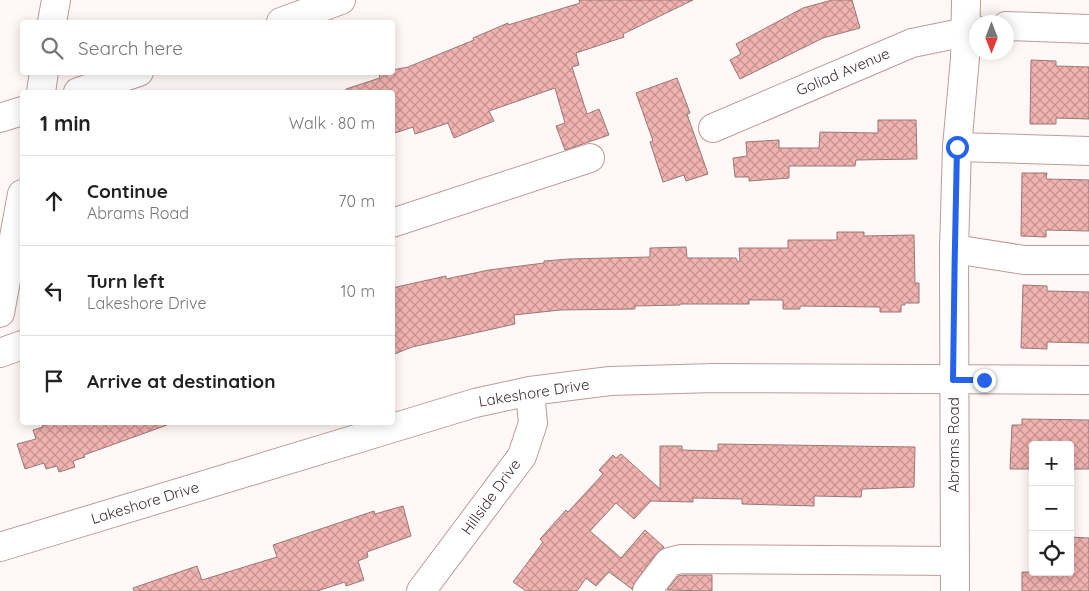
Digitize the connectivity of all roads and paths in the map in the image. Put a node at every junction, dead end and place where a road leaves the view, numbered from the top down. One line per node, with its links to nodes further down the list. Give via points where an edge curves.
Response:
1 (56, 0): 5 (street)
2 (341, 0): 6 (street)
3 (966, 0): 4 (street, Abrams Road)
4 (969, 18)
5 (52, 20)
6 (286, 20)
7 (1014, 26): 8 (street)
8 (1089, 29)
9 (969, 30): 17 (street, Goliad Avenue, via 912,43)
10 (969, 47): 18 (street, Abrams Road)
11 (44, 75): 13 (street)
12 (130, 75): 14 (street)
13 (41, 90)
14 (84, 90)
15 (20, 112): 16 (street)
16 (0, 118)
17 (713, 128)
18 (957, 147): 19 (street); 23 (street, Abrams Road)
19 (1089, 151)
20 (590, 158): 22 (street)
21 (20, 205): 25 (street)
22 (395, 222)
23 (954, 249): 24 (street, via 1024,260); 28 (street, Abrams Road)
24 (1089, 260)
25 (0, 313)
26 (20, 347): 27 (street)
27 (0, 353)
28 (953, 380): 29 (street, Lakeshore Drive); 30 (street, Lakeshore Drive, via 704,378 610,381); 32 (street, Abrams Road)
29 (1089, 380)
30 (530, 391): 31 (street, Lakeshore Drive, via 475,402); 33 (street, Hillside Drive, via 533,423 522,456)
31 (0, 547)
32 (955, 562): 34 (street, via 681,559 669,562); 35 (street, Abrams Road)
33 (421, 591)
34 (647, 591)
35 (955, 591)

